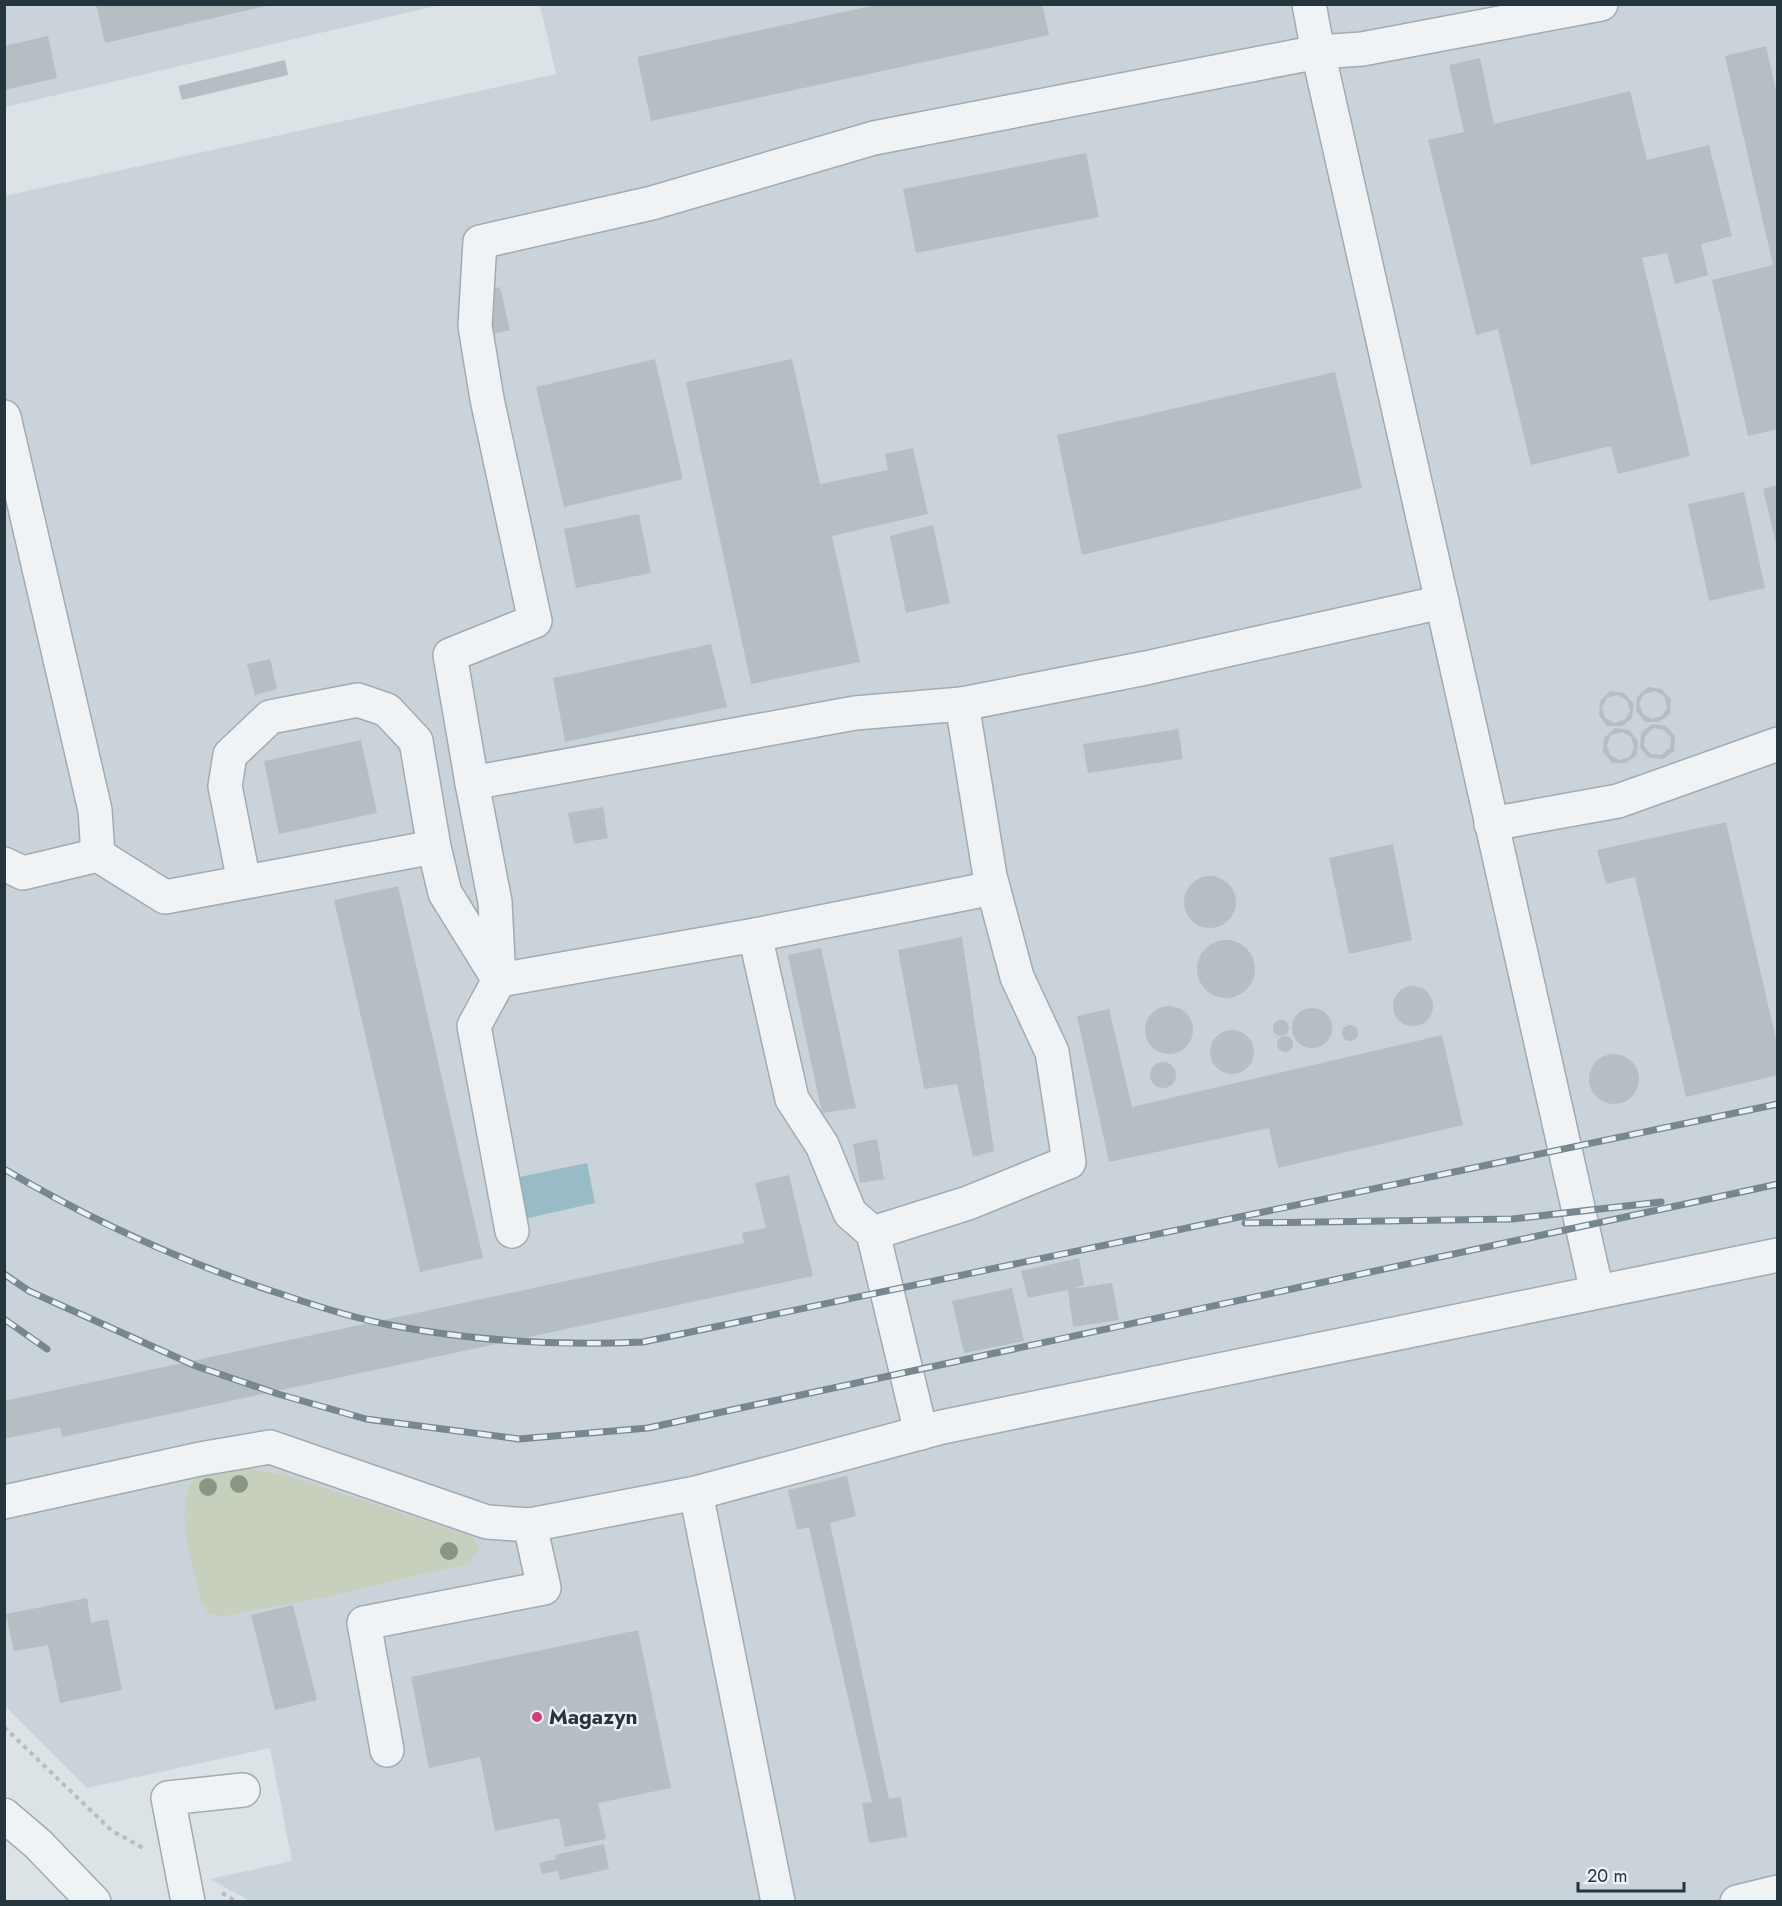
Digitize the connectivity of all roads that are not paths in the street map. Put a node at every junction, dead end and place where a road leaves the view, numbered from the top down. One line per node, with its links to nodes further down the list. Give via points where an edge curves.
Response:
1 (1309, 4): 3 (lane)
2 (1601, 4): 3 (lane, via 1362,49)
3 (1318, 52): 5 (lane); 8 (lane, via 874,138 652,203 480,242 475,326 535,621 450,655)
4 (4, 417): 11 (lane, via 95,810)
5 (1442, 602): 6 (lane, via 1146,668); 9 (lane)
6 (962, 704): 8 (lane, via 855,713); 14 (lane)
7 (1778, 744): 9 (lane, via 1618,801)
8 (472, 783): 16 (lane, via 495,902)
9 (1491, 824): 20 (lane)
10 (434, 847): 13 (lane); 13 (lane, via 416,741 387,710 358,700 270,717 230,755 225,786); 16 (lane, via 445,893)
11 (98, 855): 12 (lane, via 23,873); 13 (lane, via 165,897)
12 (4, 864)
13 (244, 882)
14 (993, 888): 15 (lane); 18 (lane, via 1017,977 1052,1053 1070,1162 968,1203)
15 (755, 935): 16 (lane); 18 (lane, via 792,1098 822,1145 850,1213)
16 (499, 980): 17 (lane, via 474,1026)
17 (512, 1231)
18 (873, 1233): 21 (lane)
19 (1778, 1255): 20 (lane)
20 (1597, 1292): 21 (lane)
21 (921, 1433): 22 (lane)
22 (696, 1493): 24 (lane); 31 (lane)
23 (4, 1502): 24 (lane, via 200,1459 270,1448 487,1522)
24 (530, 1525): 25 (lane, via 544,1588 364,1623)
25 (387, 1750)
26 (243, 1790): 30 (lane, via 168,1798)
27 (4, 1815): 29 (lane)
28 (1778, 1892): 32 (lane)
29 (94, 1902)
30 (188, 1902)
31 (778, 1902)
32 (1737, 1902)

